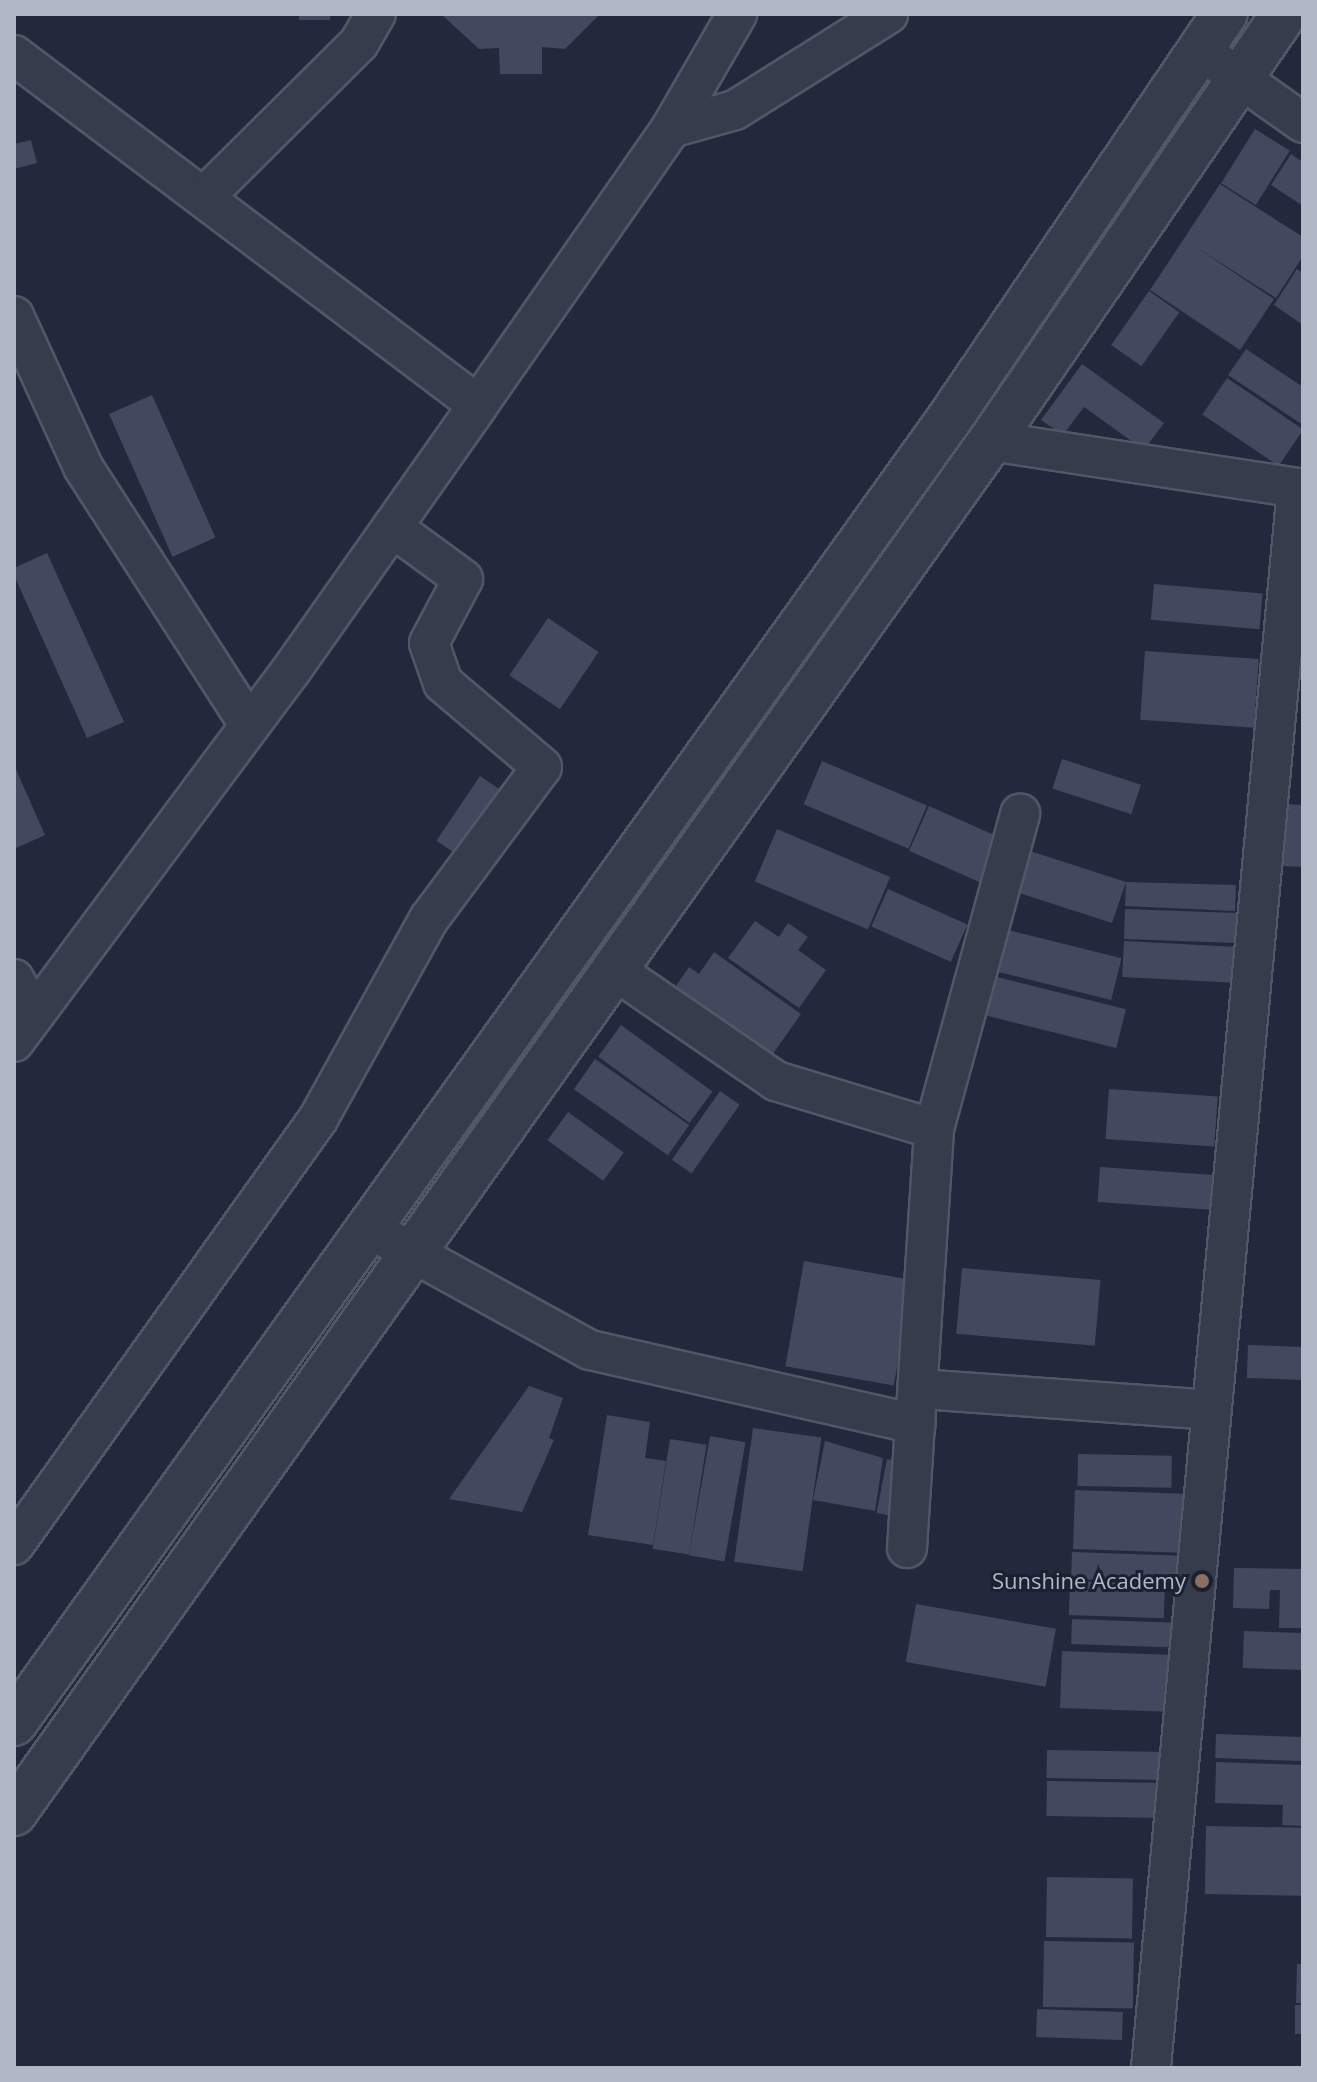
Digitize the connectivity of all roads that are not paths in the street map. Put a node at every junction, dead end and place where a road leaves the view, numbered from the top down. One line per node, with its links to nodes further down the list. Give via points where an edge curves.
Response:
1 (376, 14): 11 (street, via 359,43)
2 (737, 14): 10 (street)
3 (888, 14): 10 (street, via 735,110)
4 (1225, 14): 6 (street)
5 (1284, 14): 8 (street)
6 (1200, 50): 8 (street); 23 (street, via 950,418)
7 (14, 55): 11 (street)
8 (1241, 77): 9 (street); 14 (street)
9 (1303, 123)
10 (671, 128): 13 (street)
11 (204, 197): 13 (street)
12 (14, 316): 17 (street, via 83,467)
13 (478, 405): 16 (street)
14 (991, 441): 15 (street); 19 (street)
15 (1301, 486): 26 (street)
16 (392, 527): 17 (street); 27 (street, via 463,579 429,643 443,683 542,767 429,919 318,1119)
17 (249, 725): 21 (street)
18 (1020, 814): 22 (street)
19 (613, 969): 22 (street, via 776,1081); 24 (street)
20 (14, 979): 21 (street)
21 (24, 1028)
22 (934, 1129): 25 (street)
23 (368, 1228): 24 (street); 29 (street)
24 (410, 1254): 25 (street, via 590,1350); 30 (street, via 283,1442)
25 (918, 1407): 26 (street); 28 (street)
26 (1211, 1410): 31 (street)
27 (14, 1545)
28 (907, 1548)
29 (14, 1723)
30 (14, 1813)
31 (1151, 2068)

